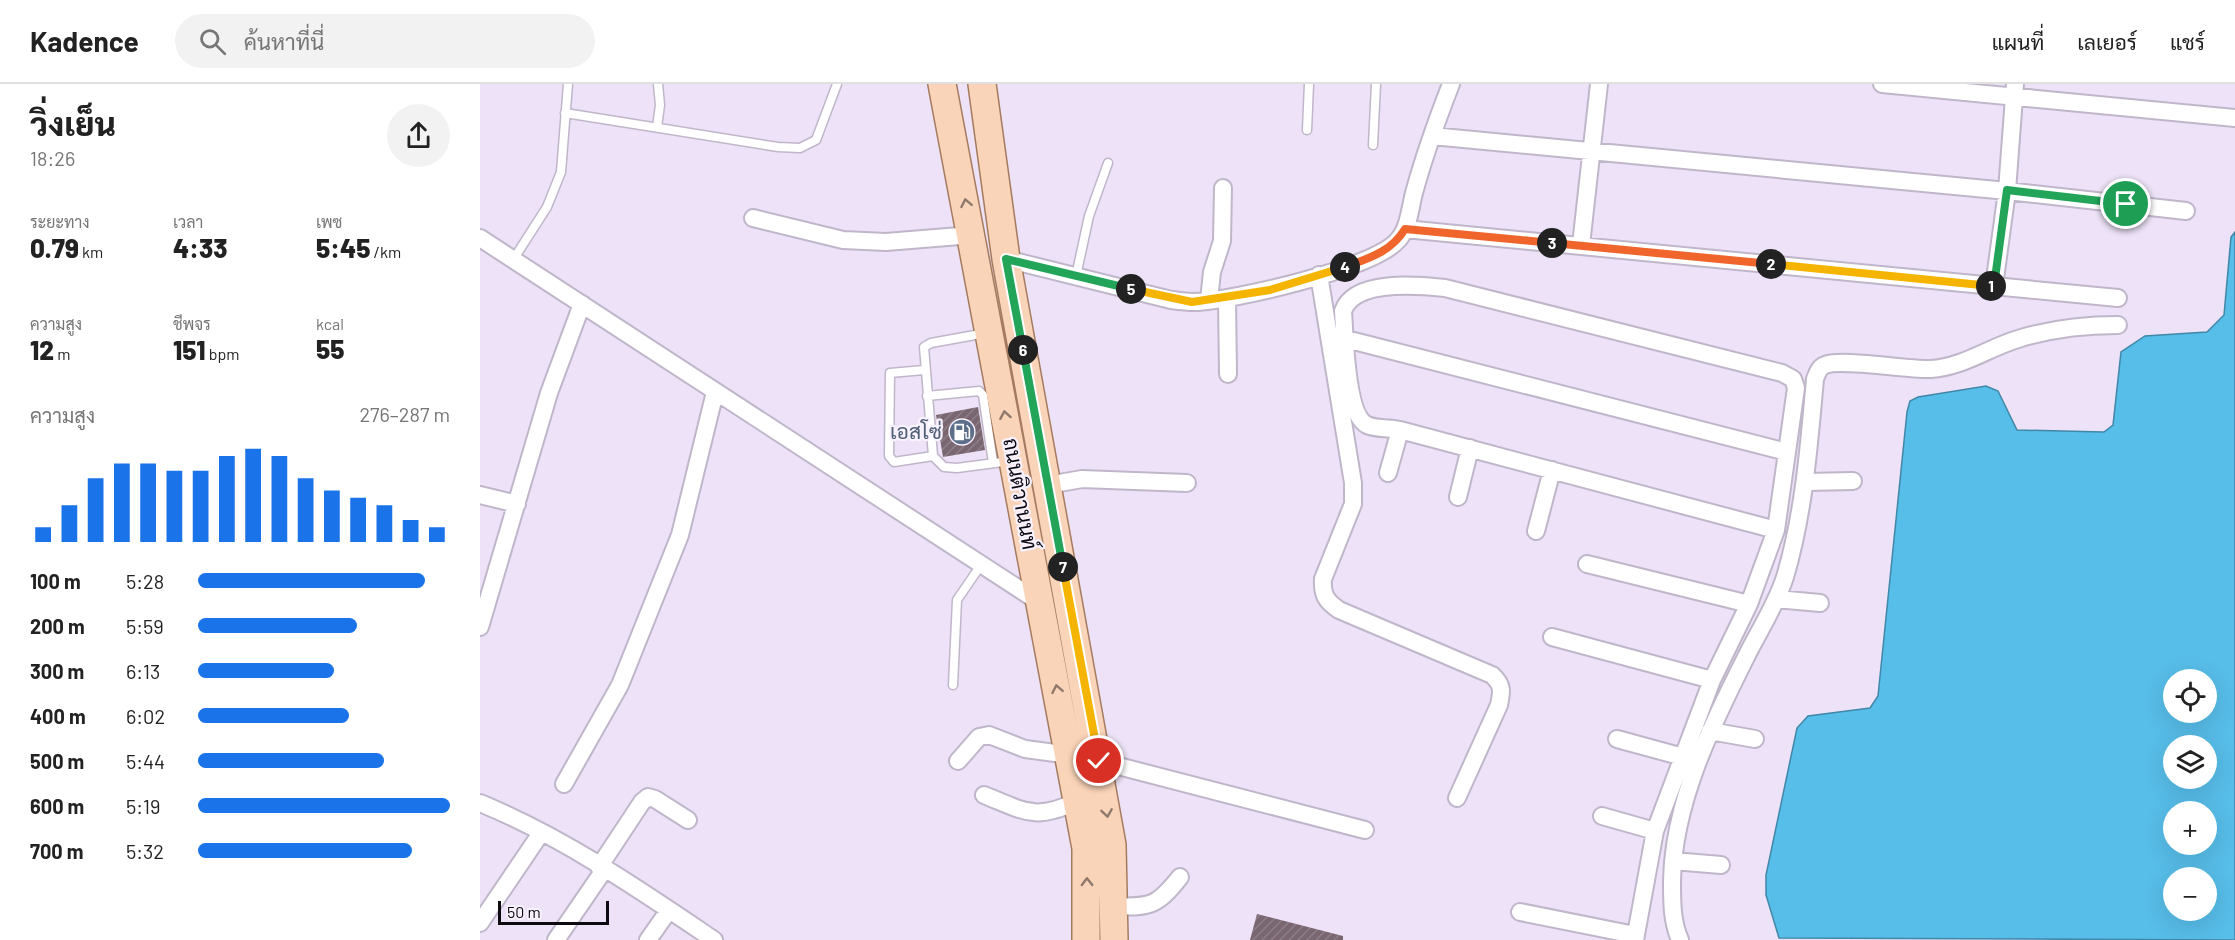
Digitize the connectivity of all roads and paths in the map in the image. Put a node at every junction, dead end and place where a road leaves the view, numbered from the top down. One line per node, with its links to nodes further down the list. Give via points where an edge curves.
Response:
1 (568, 84): 13 (lane)
2 (658, 84): 15 (lane)
3 (837, 84): 15 (lane, via 816,140 800,148)
4 (942, 84): 26 (main road, ถนนติวานนท์, one-way to 4)
5 (969, 84): 29 (main road)
6 (982, 84): 29 (main road, ถนนติวานนท์)
7 (1309, 84): 16 (lane)
8 (1376, 84): 18 (lane)
9 (1451, 84): 17 (street)
10 (1599, 84): 19 (street)
11 (1882, 84): 12 (street)
12 (2015, 90): 14 (street); 22 (street)
13 (565, 113): 15 (lane); 30 (lane, via 561,172 547,207)
14 (2235, 118)
15 (657, 127)
16 (1307, 130)
17 (1432, 136): 19 (street); 25 (street)
18 (1373, 145)
19 (1592, 150): 22 (street); 28 (street)
20 (1108, 163): 32 (lane, via 1089,216)
21 (1223, 188): 36 (street, via 1222,241 1212,272)
22 (2007, 190): 23 (street); 33 (street)
23 (2186, 211)
24 (753, 218): 26 (street, via 843,240 886,242)
25 (1405, 229): 28 (street); 31 (street, via 1385,252)
26 (972, 235): 39 (main road, ถนนติวานนท์)
27 (480, 238): 30 (street)
28 (1581, 245): 33 (street)
29 (1006, 259): 32 (street); 55 (main road, ถนนติวานนท์)
30 (513, 260): 37 (street)
31 (1319, 275): 35 (street); 80 (street, via 1353,483 1353,504 1323,579 1322,592 1327,602 1340,610 1492,675 1500,682 1499,705)
32 (1076, 276): 36 (street, via 1171,300)
33 (1994, 286): 34 (street)
34 (2118, 298)
35 (1227, 299): 36 (street); 42 (street)
36 (1209, 300)
37 (582, 304): 43 (street); 58 (street, via 549,393)
38 (2118, 326): 53 (street, via 2086,325 2017,339 1962,363 1940,368 1826,364 1815,379)
39 (990, 333): 41 (lane, via 927,345 923,352); 49 (main road, ถนนติวานนท์, one-way to 39)
40 (1346, 339): 45 (street, via 1351,393 1358,418 1368,425); 47 (street); 47 (street, via 1343,311 1354,295 1372,289 1418,285 1445,288 1782,373 1793,379 1796,388)
41 (924, 370): 44 (lane); 48 (lane, via 890,373 889,456 894,462)
42 (1228, 374)
43 (715, 392): 62 (street); 78 (street, via 680,535 620,685)
44 (927, 396): 48 (lane); 49 (lane, via 980,391)
45 (1400, 430): 46 (street); 51 (street)
46 (1470, 448): 50 (street); 57 (street)
47 (1787, 452): 59 (street)
48 (933, 456): 49 (lane, via 944,468)
49 (1003, 462): 64 (main road, ถนนติวานนท์)
50 (1552, 470): 59 (street); 60 (street)
51 (1388, 473)
52 (1853, 481): 53 (street)
53 (1806, 482): 63 (street)
54 (1187, 483): 55 (street, via 1082,479)
55 (1048, 485): 77 (main road, ถนนติวานนท์)
56 (480, 495): 58 (street)
57 (1458, 497)
58 (517, 504): 67 (street)
59 (1776, 530): 66 (street)
60 (1536, 531)
61 (1587, 564): 66 (street)
62 (981, 565): 64 (street); 70 (lane, via 957,600)
63 (1777, 600): 65 (street); 71 (street)
64 (1040, 602): 74 (main road, ถนนติวานนท์, one-way to 64)
65 (1820, 603)
66 (1749, 604): 69 (street)
67 (480, 627)
68 (1552, 637): 69 (street)
69 (1712, 681): 75 (street)
70 (953, 685)
71 (1710, 731): 73 (street); 88 (street, via 1681,815)
72 (1617, 739): 75 (street)
73 (1755, 739)
74 (1070, 755): 76 (street, via 1025,749 988,735 980,737); 81 (main road, ถนนติวานนท์)
75 (1683, 757): 86 (street)
76 (958, 761)
77 (1099, 761): 85 (street); 92 (main road, ถนนติวานนท์, one-way to 92, via 1112,845)
78 (564, 784)
79 (984, 795): 81 (street, via 1039,814 1053,813)
80 (1457, 798)
81 (1078, 801): 100 (main road, ถนนติวานนท์, one-way to 81, via 1086,848)
82 (480, 803): 87 (street)
83 (1602, 816): 86 (street)
84 (688, 820): 90 (street, via 648,797)
85 (1365, 830)
86 (1655, 831): 96 (street)
87 (541, 833): 90 (street); 95 (street)
88 (1672, 861): 89 (street); 102 (street, via 1672,903)
89 (1721, 865)
90 (601, 868): 93 (street); 97 (street)
91 (1180, 877): 92 (street, via 1160,901 1148,906)
92 (1115, 906): 101 (main road, ถนนติวานนท์)
93 (669, 910): 98 (street); 99 (street)
94 (1520, 912): 96 (street)
95 (480, 923)
96 (1635, 938)
97 (556, 940)
98 (648, 940)
99 (714, 940)
100 (1086, 940)
101 (1114, 940)
102 (1680, 940)

